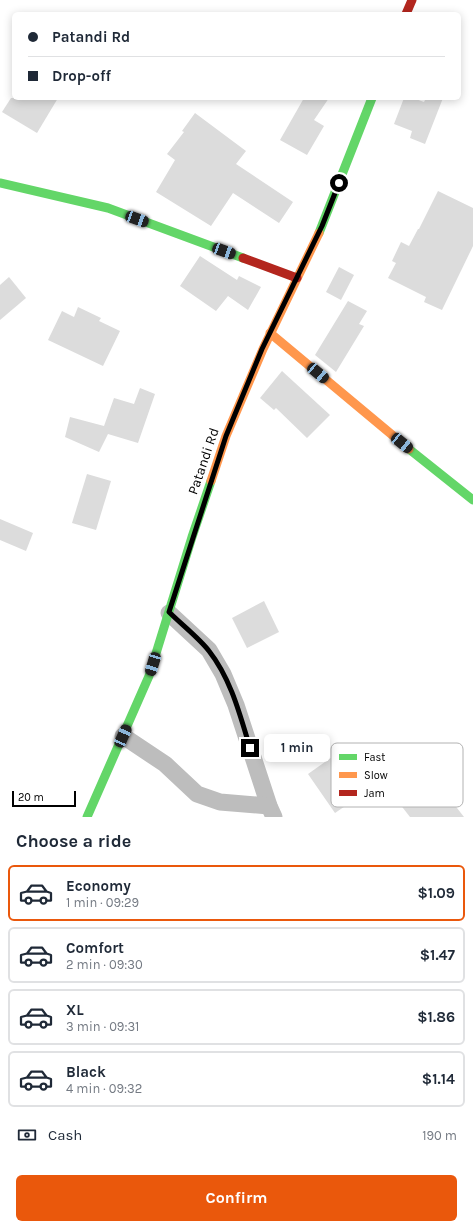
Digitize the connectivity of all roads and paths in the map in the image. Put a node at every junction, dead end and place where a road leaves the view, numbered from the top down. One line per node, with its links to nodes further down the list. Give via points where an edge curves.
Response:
1 (412, 0): 2 (street)
2 (407, 12)
3 (371, 100): 5 (street, Patandi Rd, via 322,226)
4 (0, 183): 5 (street, via 108,208)
5 (297, 278): 6 (street, Patandi Rd)
6 (270, 333): 7 (street); 8 (street, Patandi Rd, via 226,436)
7 (473, 500)
8 (169, 612): 9 (street, Patandi Rd, via 149,676); 10 (street, via 209,650 223,674)
9 (123, 736): 10 (street, via 165,764 197,794 220,802); 11 (street, Patandi Rd)
10 (272, 812)
11 (87, 817)

